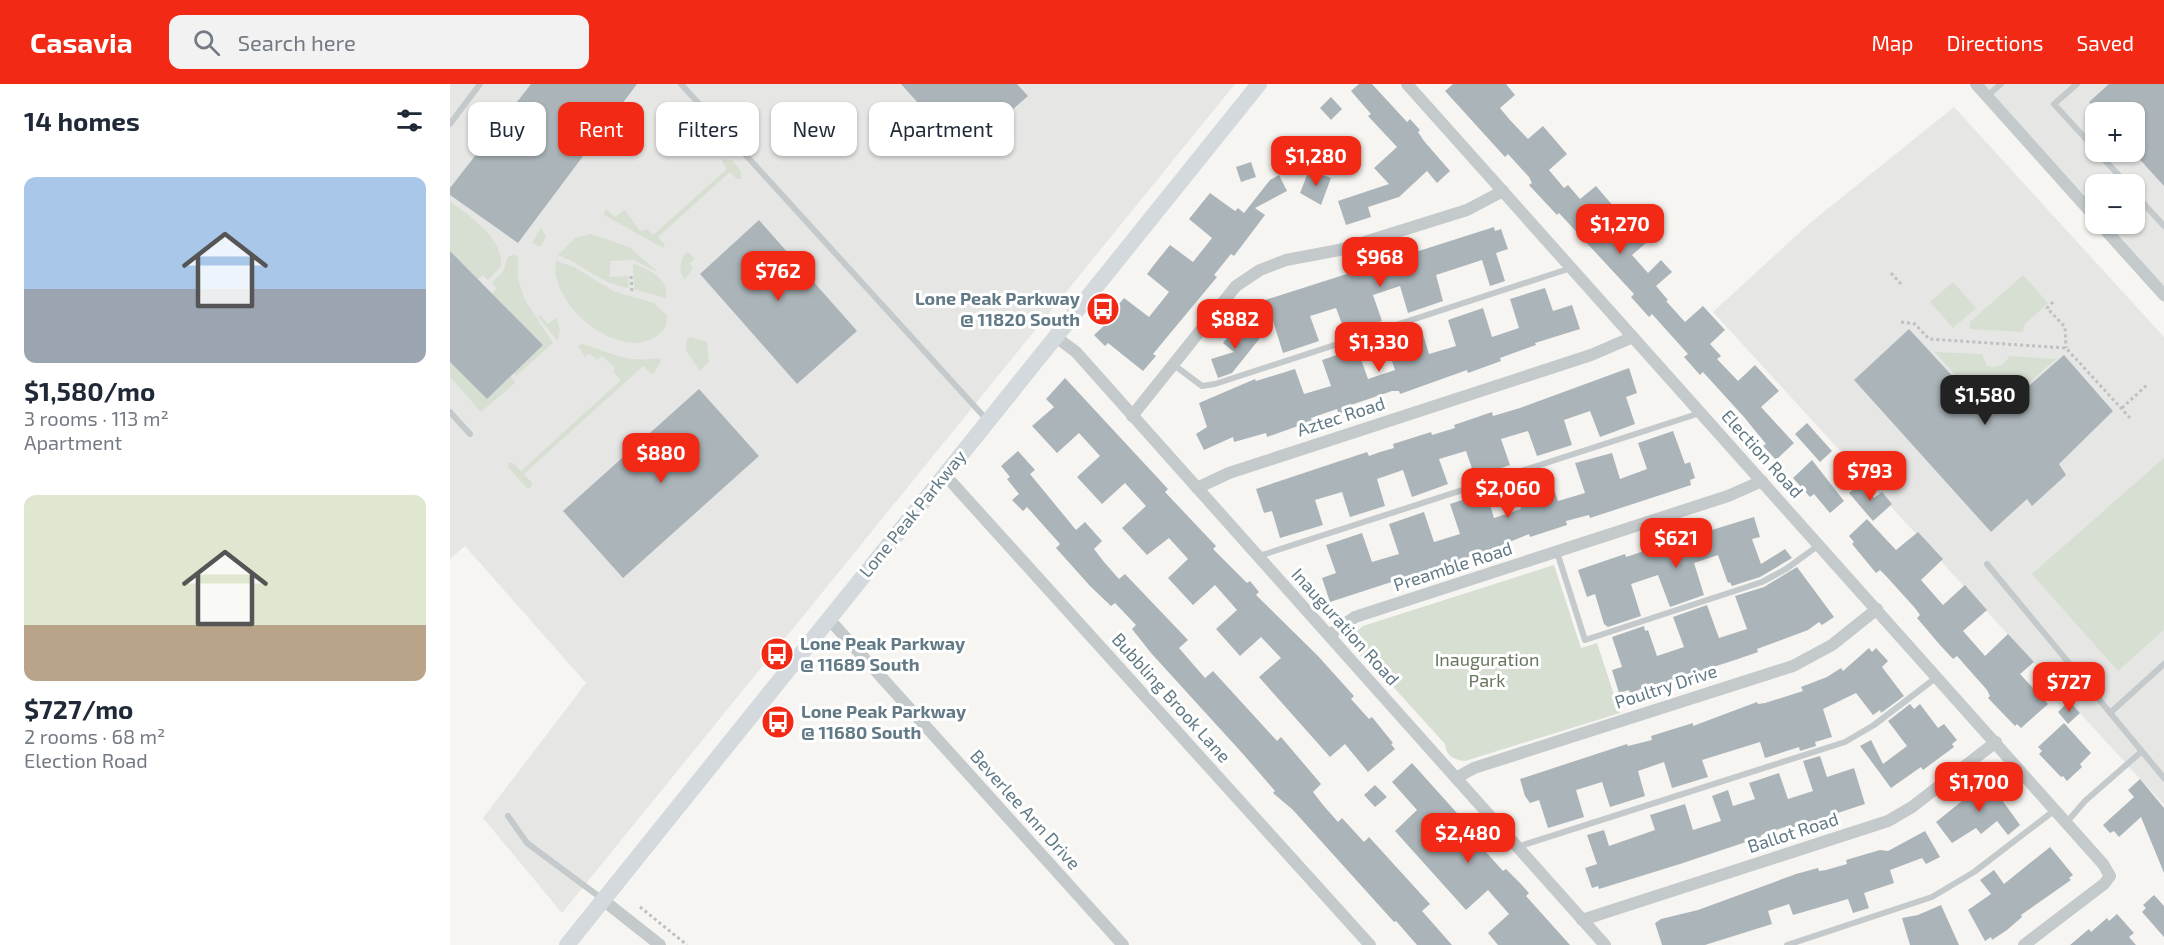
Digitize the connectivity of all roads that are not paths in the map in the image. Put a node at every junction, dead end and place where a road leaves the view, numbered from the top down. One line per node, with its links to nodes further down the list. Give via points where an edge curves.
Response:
1 (480, 84): 9 (lane)
2 (681, 84): 26 (lane)
3 (1259, 84): 20 (main road, Lone Peak Parkway)
4 (1407, 84): 13 (street, Election Road)
5 (1976, 84): 8 (street)
6 (2001, 84): 8 (lane)
7 (2077, 84): 10 (lane, via 2054,104)
8 (1987, 96): 15 (street)
9 (450, 124)
10 (2085, 139)
11 (2106, 162): 12 (lane)
12 (2118, 174)
13 (1503, 191): 18 (street, Election Road); 22 (street, via 1467,210 1260,270 1236,286)
14 (2145, 205): 16 (lane)
15 (2085, 206)
16 (2164, 226)
17 (2109, 234): 19 (street)
18 (1572, 268): 21 (street, Election Road); 22 (lane, via 1209,386 1196,382)
19 (2164, 296)
20 (1056, 337): 25 (street, Inauguration Road, via 1076,352); 26 (main road, Lone Peak Parkway)
21 (1633, 337): 24 (street, Election Road); 30 (street, Aztec Road, via 1591,355 1229,473)
22 (1174, 365): 25 (street)
23 (450, 412): 27 (lane)
24 (1701, 413): 29 (street, Election Road); 33 (lane)
25 (1132, 416): 30 (street, Inauguration Road)
26 (988, 422): 28 (main road, Lone Peak Parkway)
27 (470, 434)
28 (945, 475): 36 (main road, Lone Peak Parkway); 54 (street, Bubbling Brook Lane)
29 (1762, 481): 31 (street, Election Road); 32 (street, Preamble Road, via 1728,496)
30 (1197, 488): 33 (street, Inauguration Road)
31 (1819, 545): 32 (lane, via 1762,582 1585,640); 35 (street, Election Road)
32 (1557, 552): 37 (street, Preamble Road, via 1355,617)
33 (1258, 556): 37 (street, Inauguration Road)
34 (1987, 564): 40 (lane)
35 (1877, 609): 39 (street, Election Road); 43 (street, Poultry Drive, via 1832,645 1793,666 1474,768)
36 (828, 618): 49 (main road, Lone Peak Parkway); 53 (street, Beverlee Ann Drive)
37 (1329, 635): 43 (street, Inauguration Road)
38 (2164, 664): 40 (lane)
39 (1937, 676): 41 (street, Election Road); 48 (lane, via 1874,726 1845,742)
40 (2110, 713): 42 (lane)
41 (1996, 742): 45 (street, Election Road); 50 (street, Ballot Road, via 1912,807 1888,820)
42 (2141, 752): 44 (lane); 47 (lane)
43 (1456, 778): 48 (street, Inauguration Road)
44 (2164, 778)
45 (2056, 810): 47 (street, Election Road); 56 (lane, via 1974,872 1932,897)
46 (508, 816): 49 (lane, via 527,843)
47 (2067, 822): 57 (street, Election Road, via 2110,876 2096,892)
48 (1518, 847): 50 (street, Inauguration Road)
49 (603, 900): 51 (main road, Lone Peak Parkway); 52 (street)
50 (1582, 920): 55 (street, Inauguration Road)
51 (567, 945)
52 (660, 945)
53 (1123, 945)
54 (1370, 945)
55 (1605, 945)
56 (1787, 945)
57 (2024, 945)

